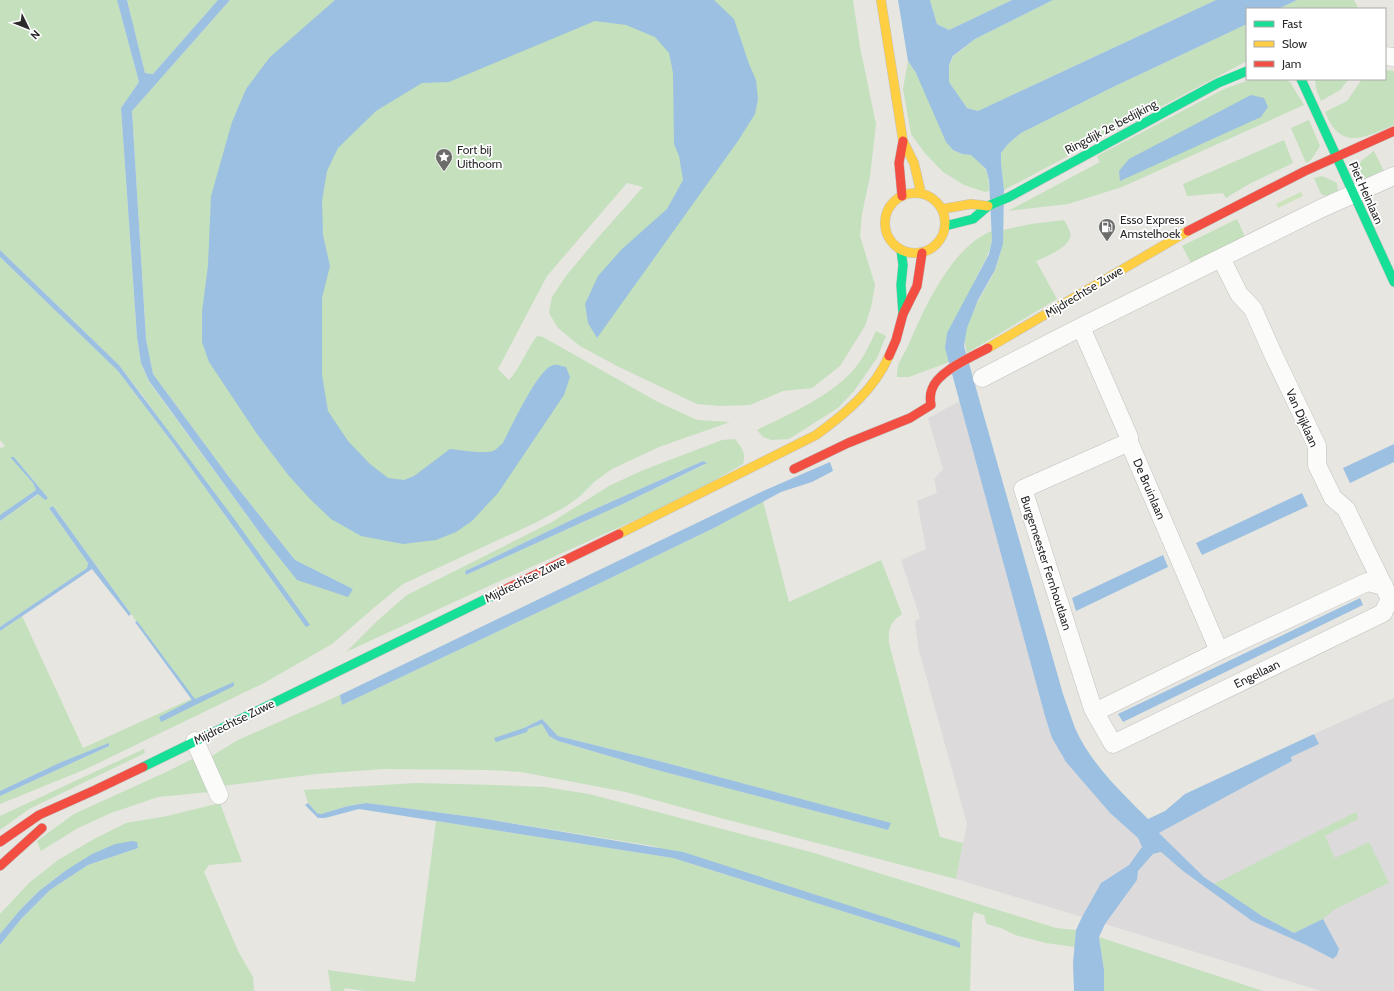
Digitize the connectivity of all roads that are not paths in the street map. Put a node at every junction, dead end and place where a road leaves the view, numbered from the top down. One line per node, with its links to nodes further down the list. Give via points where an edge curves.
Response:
1 (882, 0): 5 (street)
2 (1246, 71): 11 (street, Ringdijk 2e bedijking, via 1218,83)
3 (1301, 80): 6 (street)
4 (1394, 131): 6 (street, Mijdrechtse Zuwe)
5 (903, 141): 8 (street, via 914,163); 10 (street, via 899,163)
6 (1336, 156): 9 (street, Piet Heinlaan); 22 (street, Mijdrechtse Zuwe, via 1177,237 948,371 933,385 929,398 931,405 910,418 848,443)
7 (1394, 176): 9 (street)
8 (921, 193): 10 (street); 12 (street, via 929,196)
9 (1353, 194): 16 (street); 17 (street, Piet Heinlaan)
10 (902, 196): 14 (street, via 892,203 886,212 884,223 886,234 892,244)
11 (988, 206): 12 (street, Ringdijk 2e bedijking, via 971,204); 13 (street, Ringdijk 2e bedijking, via 973,219)
12 (942, 209): 13 (street)
13 (945, 226): 15 (street, via 938,243)
14 (901, 250): 15 (street); 18 (street, Mijdrechtse Zuwe)
15 (922, 253): 18 (street, Mijdrechtse Zuwe, via 917,286)
16 (1221, 258): 19 (street); 23 (street, Van Dijklaan, via 1239,294 1253,309 1317,446 1317,465 1333,498 1346,509)
17 (1394, 282)
18 (903, 314): 26 (street, Mijdrechtse Zuwe, via 892,351 875,381 841,417 816,435 655,517)
19 (1081, 327): 20 (street); 21 (street, De Bruinlaan, via 1130,437)
20 (982, 378)
21 (1129, 442): 24 (street, De Bruinlaan); 25 (street, Burgemeester Fernhoutlaan, via 1023,489)
22 (794, 469)
23 (1389, 594): 24 (street, via 1367,582); 27 (street, Engellaan, via 1383,613)
24 (1220, 651): 25 (street)
25 (1095, 712): 27 (street, Burgemeester Fernhoutlaan)
26 (195, 741): 28 (street, Mijdrechtse Zuwe); 29 (street)
27 (1113, 744)
28 (95, 790): 30 (street, Mijdrechtse Zuwe); 32 (street, Mijdrechtse Zuwe, via 39,816)
29 (219, 795)
30 (59, 816)
31 (47, 825): 33 (street)
32 (0, 842)
33 (0, 866)

